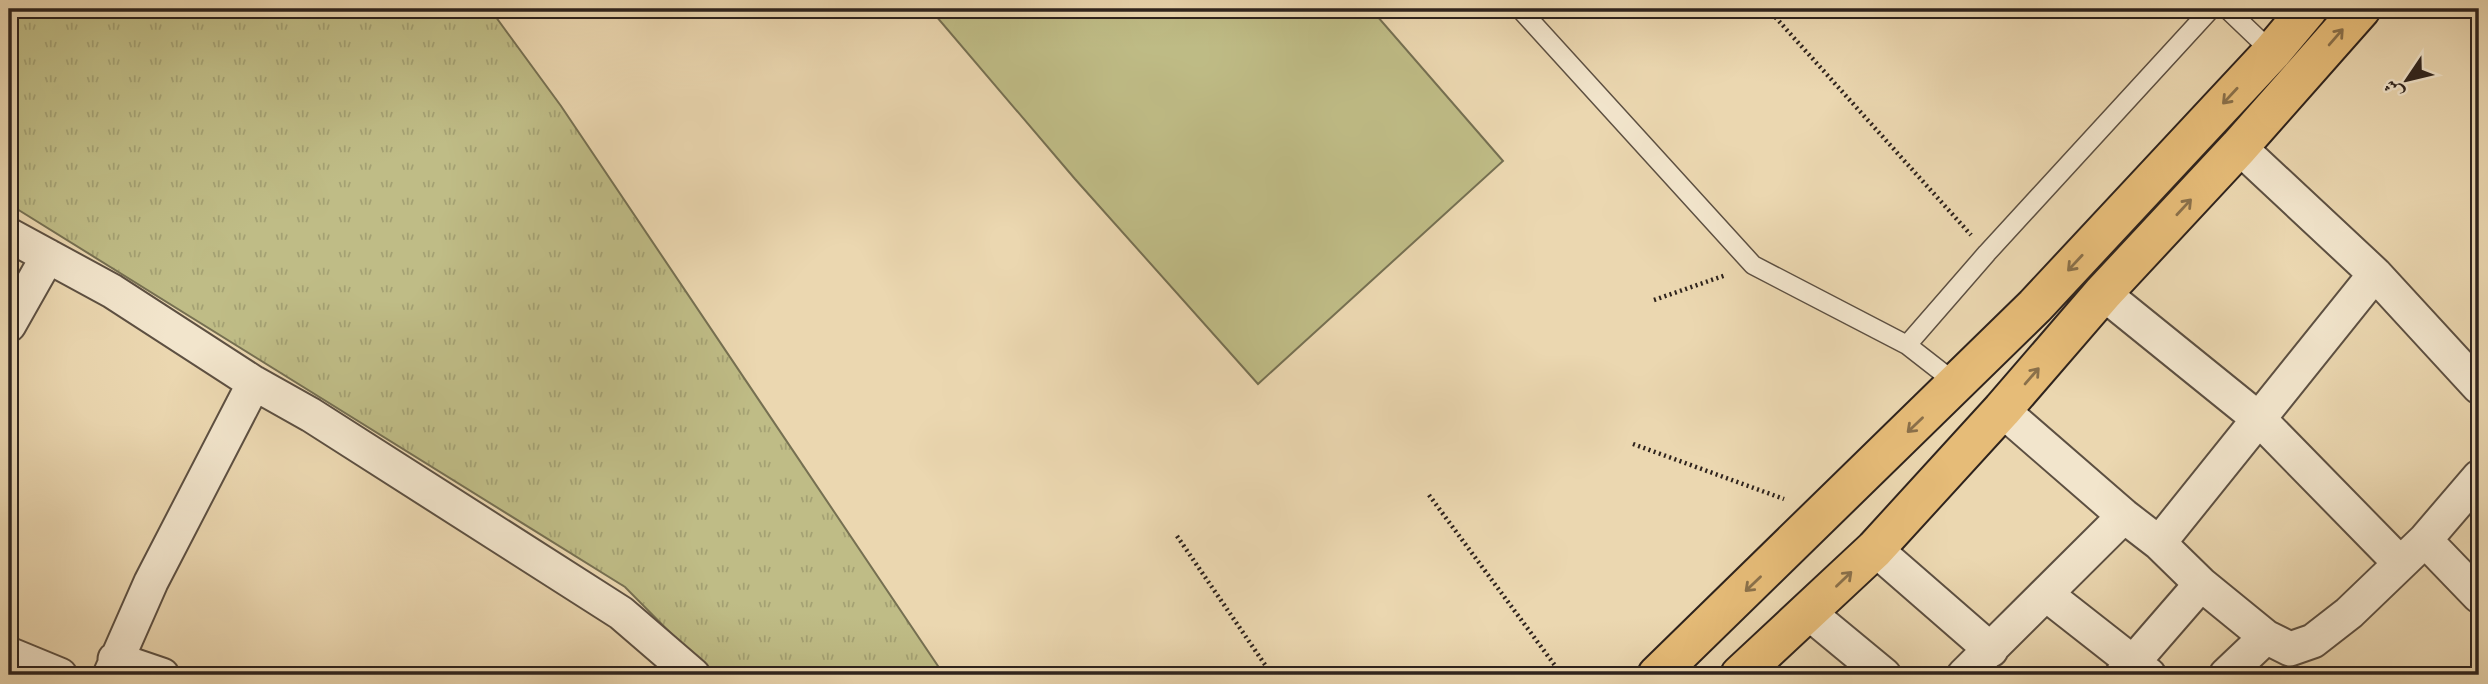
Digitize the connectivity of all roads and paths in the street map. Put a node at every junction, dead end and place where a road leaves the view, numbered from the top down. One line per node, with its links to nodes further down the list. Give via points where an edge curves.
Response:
1 (1520, 9): 12 (lane)
2 (1768, 9): 10 (path)
3 (2211, 9): 10 (lane)
4 (2227, 9): 7 (lane)
5 (2308, 9): 7 (main road)
6 (2361, 9): 8 (main road, one-way to 6)
7 (2272, 52): 19 (main road, one-way to 19)
8 (2239, 147): 13 (street); 14 (main road, one-way to 8)
9 (9, 235): 11 (street)
10 (1987, 253): 17 (lane)
11 (48, 256): 16 (street); 18 (street, via 112,291)
12 (1753, 265): 15 (path); 17 (lane)
13 (2375, 274): 20 (street); 22 (street)
14 (2103, 293): 21 (main road, one-way to 14); 22 (street)
15 (1654, 300)
16 (9, 325)
17 (1907, 345): 19 (lane)
18 (254, 383): 39 (street, via 151,582); 43 (street, via 621,613)
19 (1957, 384): 26 (main road, one-way to 26)
20 (2479, 387)
21 (2002, 410): 27 (street); 30 (main road)
22 (2260, 420): 29 (street); 31 (street, via 2397,560)
23 (1633, 444): 26 (path)
24 (2479, 477): 31 (street)
25 (1429, 495): 45 (path)
26 (1825, 513): 46 (main road, one-way to 46)
27 (2124, 516): 29 (street); 33 (street)
28 (1177, 536): 44 (path)
29 (2159, 543): 32 (street)
30 (1875, 549): 35 (main road, one-way to 30); 37 (street)
31 (2414, 551): 34 (street); 36 (street, via 2313,641 2290,649)
32 (2202, 584): 36 (street); 40 (street)
33 (2047, 595): 37 (street); 40 (street)
34 (2479, 596)
35 (1809, 613): 47 (main road); 48 (street)
36 (2266, 637): 50 (street)
37 (1991, 650): 49 (street)
38 (9, 654): 41 (street)
39 (113, 667): 42 (street)
40 (2134, 671)
41 (60, 675)
42 (162, 675)
43 (693, 675)
44 (1272, 675)
45 (1562, 675)
46 (1657, 675)
47 (1740, 675)
48 (1884, 675)
49 (1964, 675)
50 (2226, 675)

